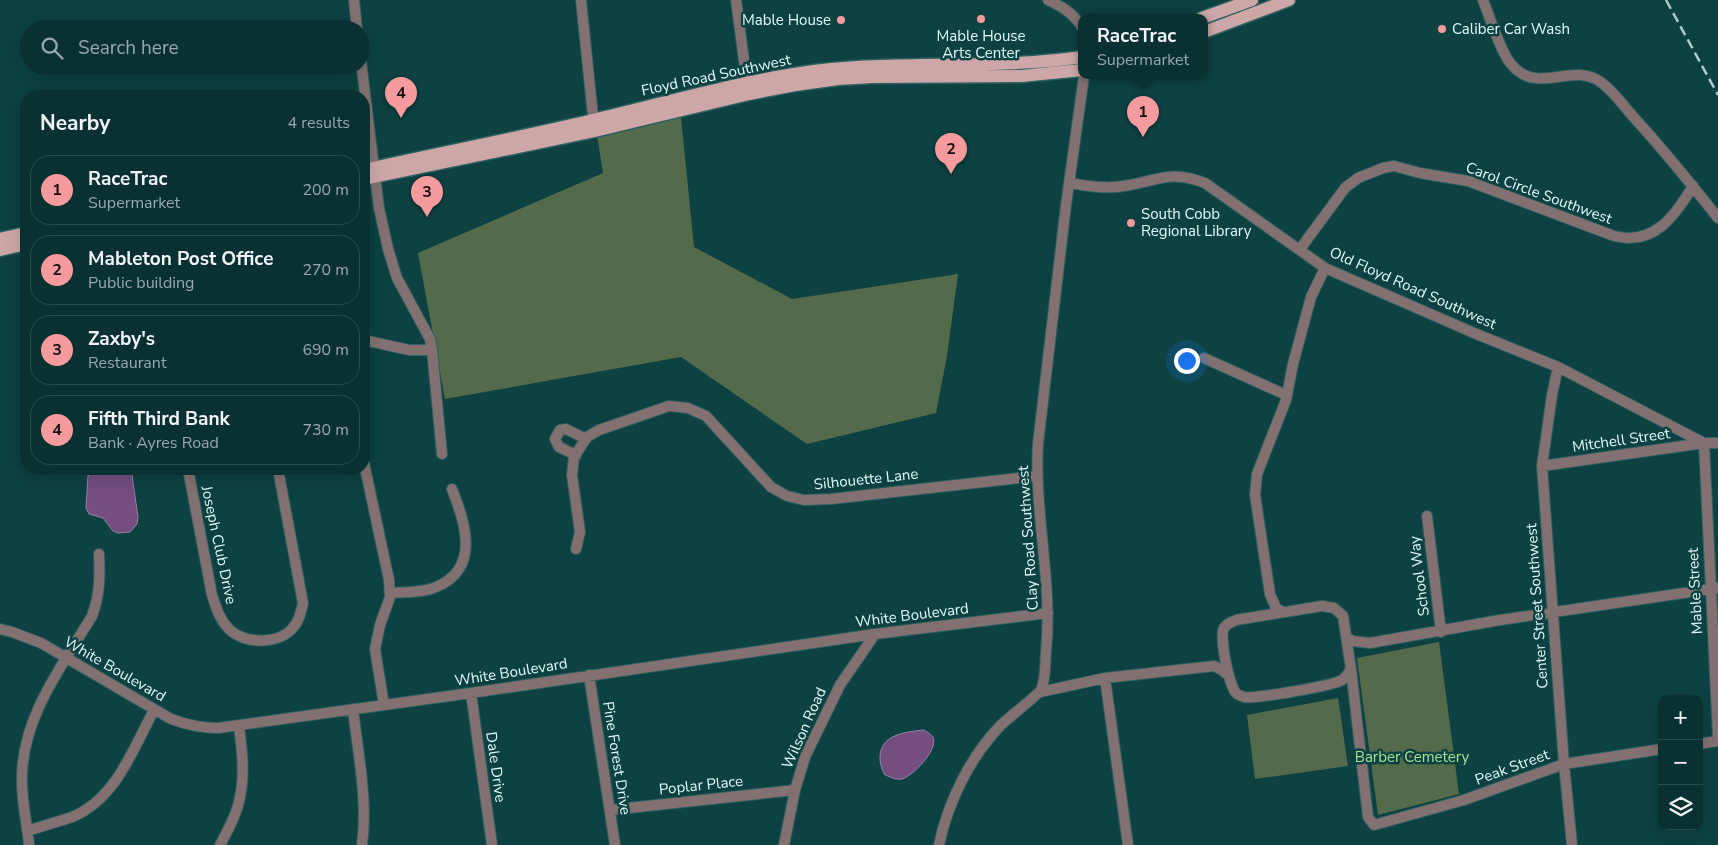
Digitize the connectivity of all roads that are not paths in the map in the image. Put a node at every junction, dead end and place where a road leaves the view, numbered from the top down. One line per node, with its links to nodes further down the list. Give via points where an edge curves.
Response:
1 (354, 0): 9 (street)
2 (581, 0): 18 (street)
3 (736, 0): 16 (street)
4 (1048, 0): 10 (street, via 1064,8)
5 (1252, 0): 8 (main road)
6 (1289, 0): 11 (main road)
7 (1483, 0): 22 (street, via 1508,59 1516,68 1534,78 1584,74 1600,81)
8 (1208, 16)
9 (356, 20)
10 (1078, 21)
11 (1208, 30)
12 (1078, 58): 16 (main road, Floyd Road Southwest, via 1004,65 836,69)
13 (1078, 70): 18 (main road, Floyd Road Southwest, via 1021,76 838,79)
14 (362, 75): 17 (street)
15 (1084, 79): 21 (street, Clay Road Southwest)
16 (747, 83): 18 (main road, Floyd Road Southwest)
17 (363, 90)
18 (594, 126): 19 (main road, Floyd Road Southwest)
19 (370, 173)
20 (370, 177): 31 (street, via 392,262 403,291 430,339)
21 (1069, 183): 27 (street, Old Floyd Road Southwest, via 1112,187 1169,175 1190,177 1205,183); 44 (street, Clay Road Southwest)
22 (1693, 186): 23 (street); 27 (street, Carol Circle Southwest, via 1678,210 1664,224 1631,239 1607,234 1468,182 1394,166 1358,178 1346,188)
23 (1718, 218)
24 (20, 235): 25 (main road)
25 (0, 240)
26 (20, 245): 28 (main road)
27 (1300, 249): 29 (street, Old Floyd Road Southwest)
28 (0, 250)
29 (1325, 268): 33 (street, Old Floyd Road Southwest); 34 (street, via 1303,323)
30 (370, 341): 31 (street, via 409,350)
31 (432, 350): 38 (street)
32 (1204, 358): 34 (street)
33 (1558, 366): 36 (street, Old Floyd Road Southwest); 40 (street, Center Street Southwest)
34 (1286, 395): 51 (street, via 1257,474 1254,495)
35 (586, 439): 39 (street, Silhouette Lane); 39 (street, via 566,429 560,430 555,439 559,447); 44 (street, Silhouette Lane, via 598,430 669,406 688,408 706,416 771,487 787,496 804,500)
36 (1704, 443): 37 (street, Old Floyd Road Southwest); 40 (street, Mitchell Street); 49 (street, Mable Street)
37 (1718, 443)
38 (442, 454)
39 (576, 455): 47 (street, Silhouette Lane, via 572,475 580,532)
40 (1542, 466): 54 (street, Center Street Southwest)
41 (189, 475): 42 (street, Joseph Club Drive, via 217,612 227,627 239,636 262,641 286,635 300,617 303,603)
42 (279, 475)
43 (367, 475): 50 (street)
44 (1036, 476): 53 (street, Clay Road Southwest)
45 (452, 489): 50 (street, via 466,542 465,559 460,570 435,588)
46 (1427, 516): 57 (street, School Way)
47 (576, 549)
48 (99, 554): 63 (street, via 98,601)
49 (1714, 588): 54 (street); 77 (street, Mable Street)
50 (390, 593): 73 (street, via 375,649)
51 (1270, 594): 52 (street, via 1276,608); 55 (street, via 1267,610)
52 (1283, 612): 55 (street); 59 (street, via 1322,606 1334,608 1343,616)
53 (1048, 613): 58 (street, White Boulevard); 70 (street, Clay Road Southwest)
54 (1552, 613): 57 (street); 80 (street, Center Street Southwest)
55 (1260, 616): 61 (street, via 1228,623 1223,629)
56 (0, 630): 63 (street, White Boulevard, via 41,643)
57 (1441, 632): 60 (street)
58 (875, 634): 66 (street, White Boulevard); 81 (street, Wilson Road, via 840,685 804,757)
59 (1347, 638): 60 (street); 62 (street)
60 (1370, 643): 62 (street)
61 (1224, 649): 64 (street); 67 (street)
62 (1349, 655): 65 (street)
63 (67, 658): 75 (street, White Boulevard); 83 (street, via 40,703 30,728 22,778)
64 (1214, 666): 67 (street); 68 (street)
65 (1351, 668): 69 (street, via 1344,680); 72 (street)
66 (589, 675): 71 (street, White Boulevard); 82 (street, Pine Forest Drive)
67 (1229, 676): 69 (street, via 1234,692 1244,697)
68 (1105, 678): 70 (street); 91 (street)
69 (1330, 685): 72 (street, via 1341,686)
70 (1040, 692): 90 (street, via 1002,724 984,745 952,801)
71 (471, 694): 73 (street, White Boulevard); 87 (street, Dale Drive)
72 (1355, 703): 80 (street, Peak Street, via 1368,817 1374,825 1464,800)
73 (384, 705): 74 (street, White Boulevard)
74 (353, 709): 76 (street, White Boulevard); 86 (street, via 363,792)
75 (154, 710): 76 (street, White Boulevard, via 201,728); 83 (street, via 113,786 97,802 73,816)
76 (239, 726): 85 (street, via 242,753 240,798 234,819)
77 (1718, 739): 78 (street)
78 (1703, 743)
79 (1658, 750): 80 (street, Peak Street)
80 (1564, 764): 92 (street, Center Street Southwest)
81 (795, 790): 82 (street, Poplar Place); 89 (street, Wilson Road)
82 (610, 810): 88 (street, Pine Forest Drive)
83 (28, 831): 84 (street)
84 (29, 845)
85 (220, 845)
86 (362, 845)
87 (492, 845)
88 (615, 845)
89 (784, 845)
90 (939, 845)
91 (1128, 845)
92 (1572, 845)

